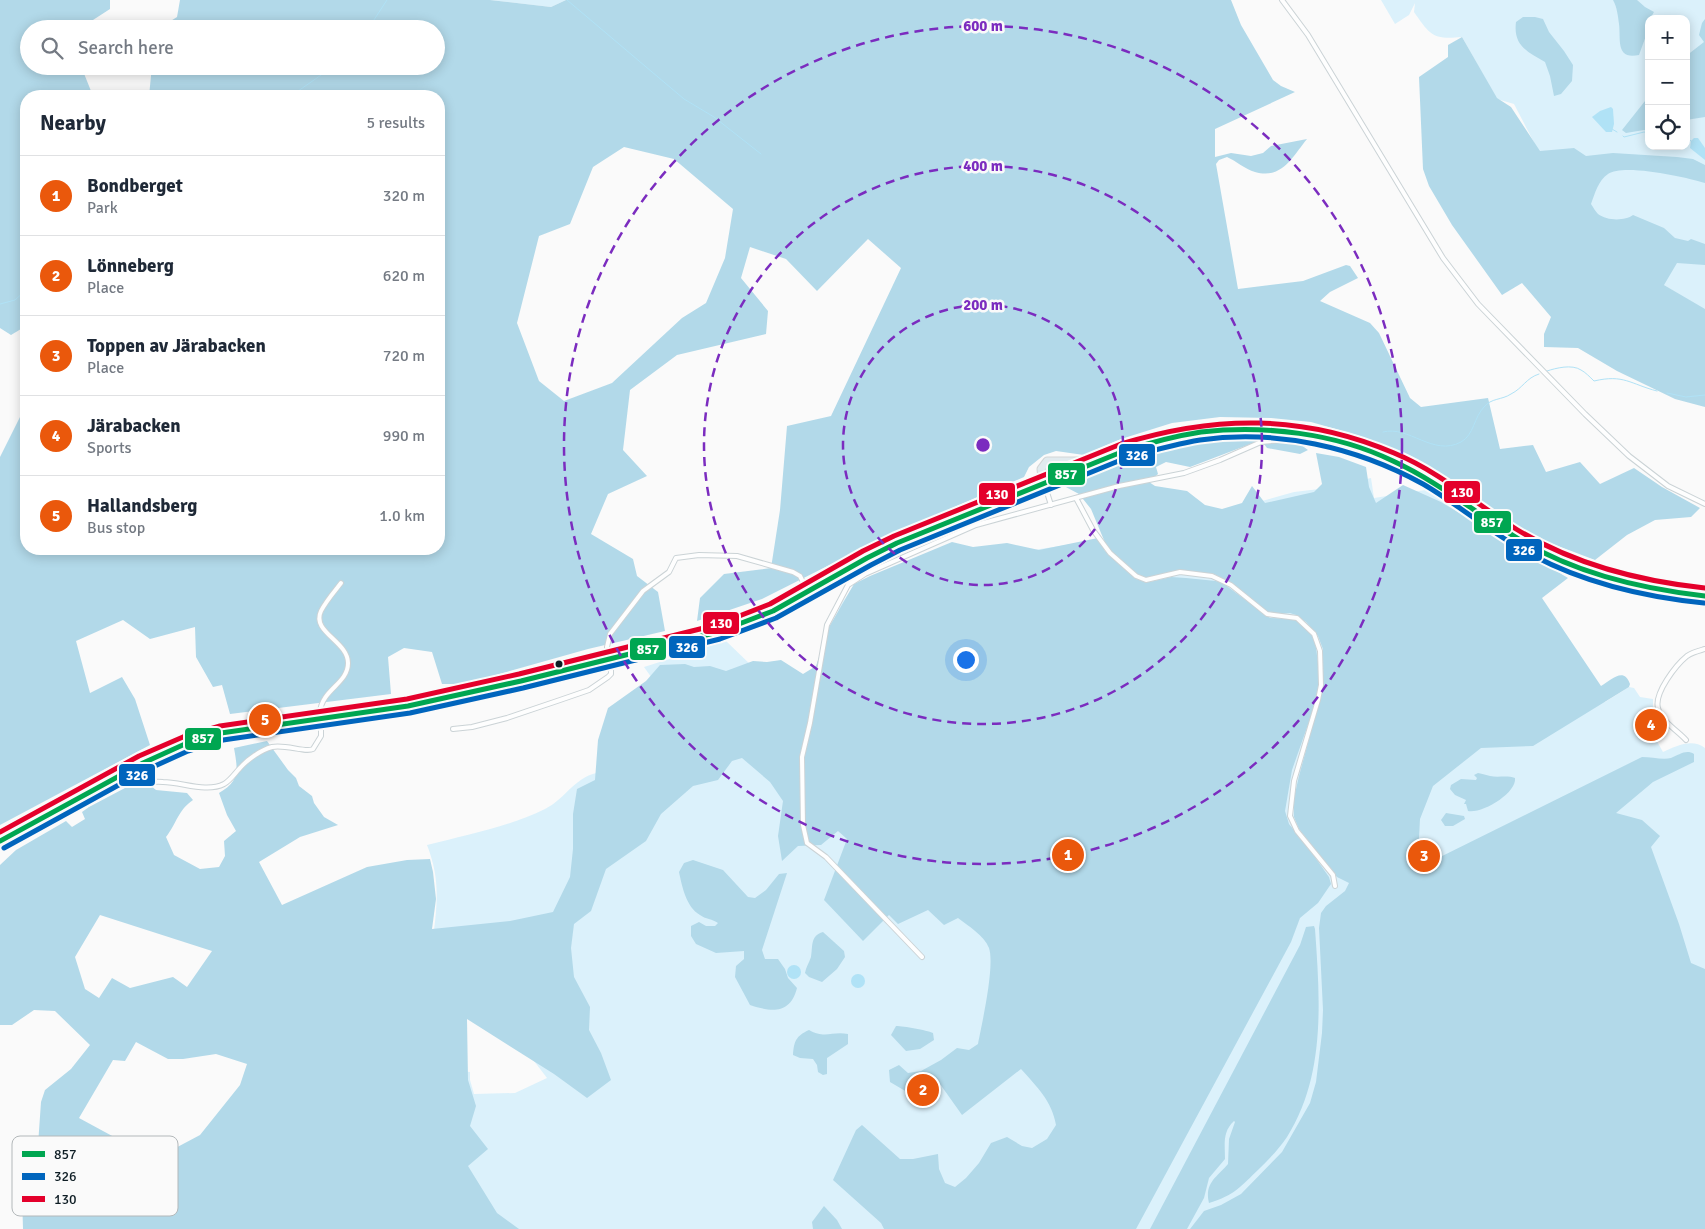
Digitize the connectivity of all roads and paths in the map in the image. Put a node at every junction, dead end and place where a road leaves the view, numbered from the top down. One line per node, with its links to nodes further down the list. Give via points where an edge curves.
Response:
1 (1282, 0): 6 (street, via 1308,36 1443,258 1478,304 1629,456 1668,486)
2 (1367, 450): 4 (highway, via 1295,432 1219,430 1139,446); 5 (street, via 1363,456 1316,445 1271,440 1184,473); 11 (highway, via 1426,477 1505,531 1558,559 1626,583)
3 (1086, 461): 4 (highway); 4 (highway, via 1047,461 1041,469); 10 (highway, via 1144,439 1203,427 1258,424 1321,432 1371,446 1415,465 1522,535 1574,561 1641,582)
4 (1043, 481): 7 (street); 9 (highway, via 895,538); 13 (highway, via 897,543 755,619 718,632)
5 (1076, 498): 7 (street); 20 (street, via 1110,553 1136,576 1146,580 1180,572 1212,576 1231,585 1267,614 1297,618 1314,634 1320,651 1321,685 1294,781 1290,816 1297,831 1333,875)
6 (1705, 504)
7 (1051, 505): 21 (street, via 976,525 865,574 848,584 826,625 802,757 803,825 807,842 826,857)
8 (341, 583): 14 (street, via 321,610 319,620 324,631 340,644 348,662 344,677 324,698)
9 (806, 586): 13 (highway, via 737,620); 13 (street, via 793,572 737,556 676,558 669,572 643,591 610,634)
10 (1705, 591)
11 (1705, 596)
12 (1705, 649): 16 (street, via 1692,653 1680,663 1658,698 1660,712)
13 (609, 657): 14 (highway, via 436,695); 15 (street, via 611,674 589,690 507,718)
14 (320, 716): 17 (highway, via 221,733 171,750); 17 (street, via 321,736 313,749 306,751 282,746 265,749 228,781 216,786 136,781 128,778); 18 (highway, via 237,724 184,739 122,768)
15 (453, 729)
16 (1686, 740)
17 (125, 772): 19 (highway)
18 (0, 834)
19 (0, 841)
20 (1336, 886)
21 (922, 957)

